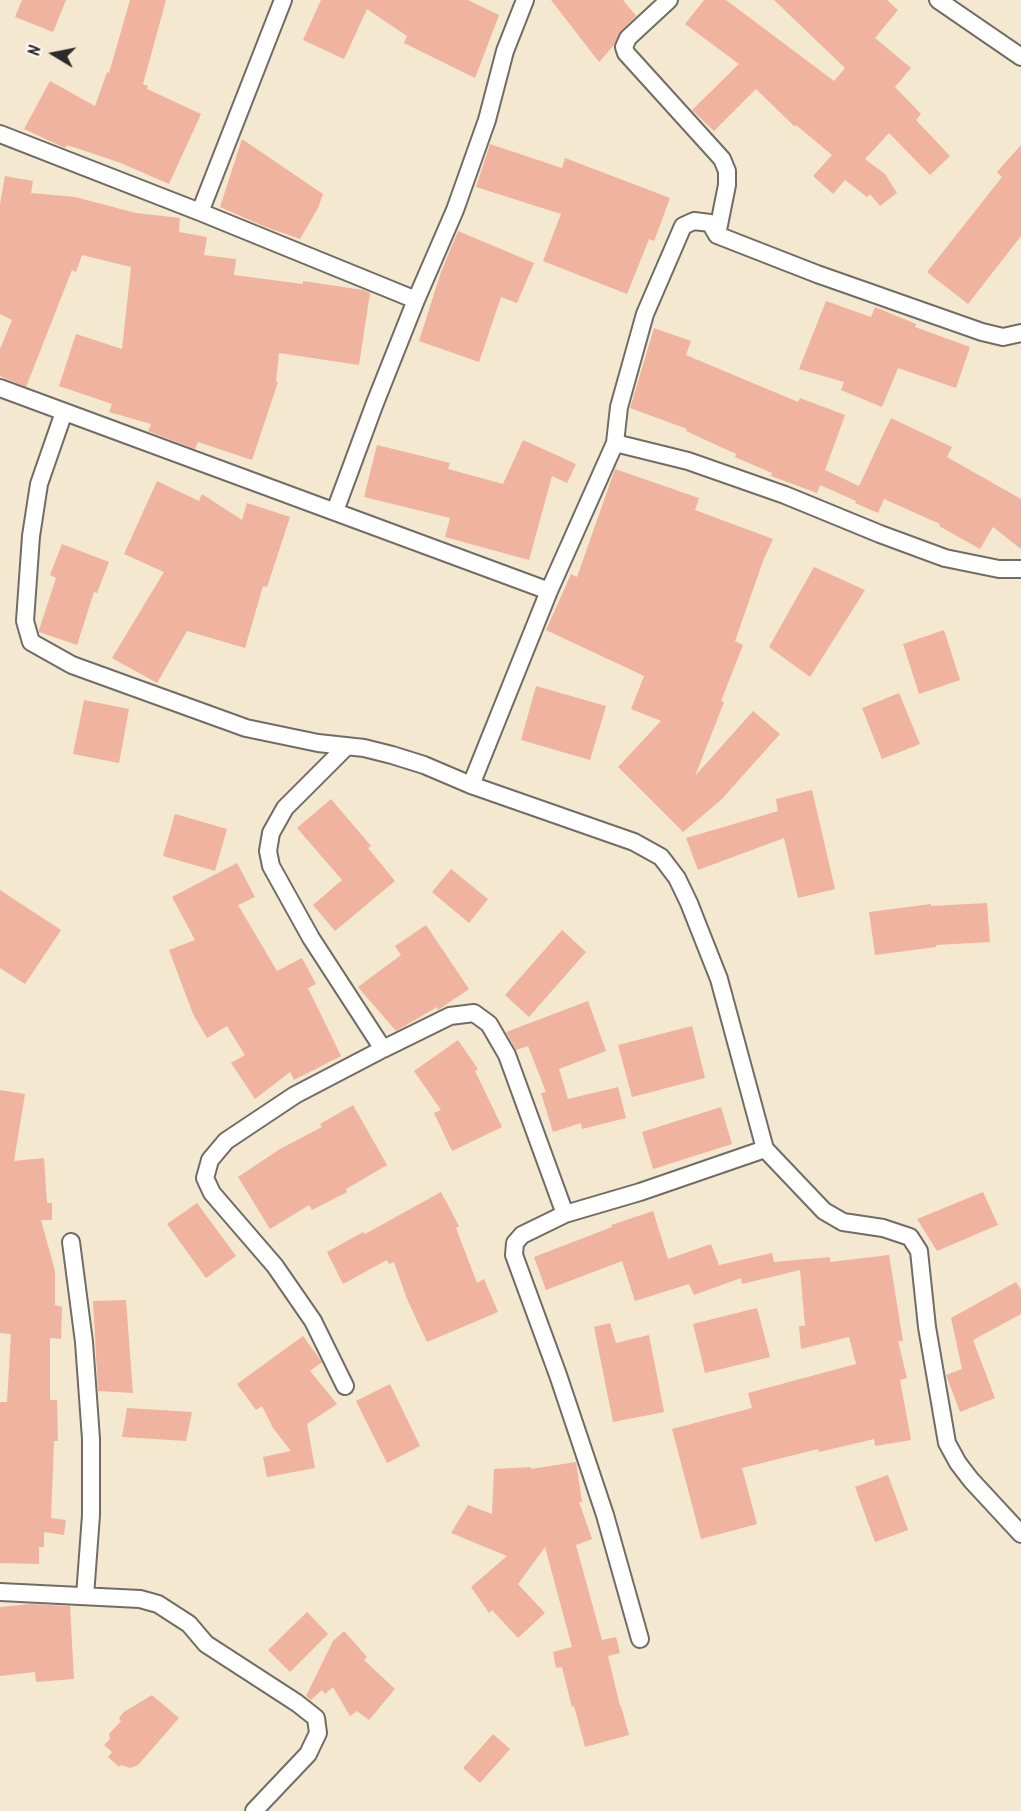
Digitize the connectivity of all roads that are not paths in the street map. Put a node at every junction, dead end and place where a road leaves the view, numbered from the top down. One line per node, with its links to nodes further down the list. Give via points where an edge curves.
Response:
1 (283, 0): 7 (street)
2 (525, 0): 9 (street, via 459,199)
3 (669, 0): 8 (street, via 628,38 624,47 722,159 727,185)
4 (938, 0): 5 (street)
5 (1021, 57)
6 (0, 134): 7 (street)
7 (200, 212): 9 (street)
8 (717, 235): 10 (street, via 941,319 1003,337); 13 (street, via 710,223 694,221 683,226 678,235 645,314 619,407)
9 (416, 300): 14 (street)
10 (1021, 333)
11 (0, 388): 12 (street)
12 (64, 412): 14 (street); 17 (street, via 39,484 31,536 25,621 32,642 72,665 246,728)
13 (615, 443): 15 (street, via 688,461 945,558 999,569); 16 (street)
14 (335, 511): 16 (street)
15 (1021, 569)
16 (549, 591): 18 (street)
17 (346, 747): 18 (street, via 392,755); 19 (street, via 285,808 268,850 271,866 311,938)
18 (471, 785): 20 (street, via 634,842 661,857 689,903 719,979)
19 (383, 1049): 21 (street, via 450,1016 474,1013 489,1024 507,1055); 23 (street, via 295,1095 226,1141 210,1160 205,1179 212,1193 275,1266 313,1321)
20 (765, 1149): 21 (street); 24 (street, via 824,1211 843,1222 884,1228 910,1237 919,1251 927,1327 947,1443 971,1480)
21 (566, 1214): 27 (street, via 522,1235 515,1243 514,1255 601,1504)
22 (71, 1242): 26 (street, via 91,1438)
23 (345, 1386)
24 (1021, 1534)
25 (0, 1592): 26 (street)
26 (85, 1596): 28 (street, via 140,1599 158,1604 189,1624 206,1644 316,1718 318,1733 308,1754)
27 (640, 1639)
28 (254, 1811)

